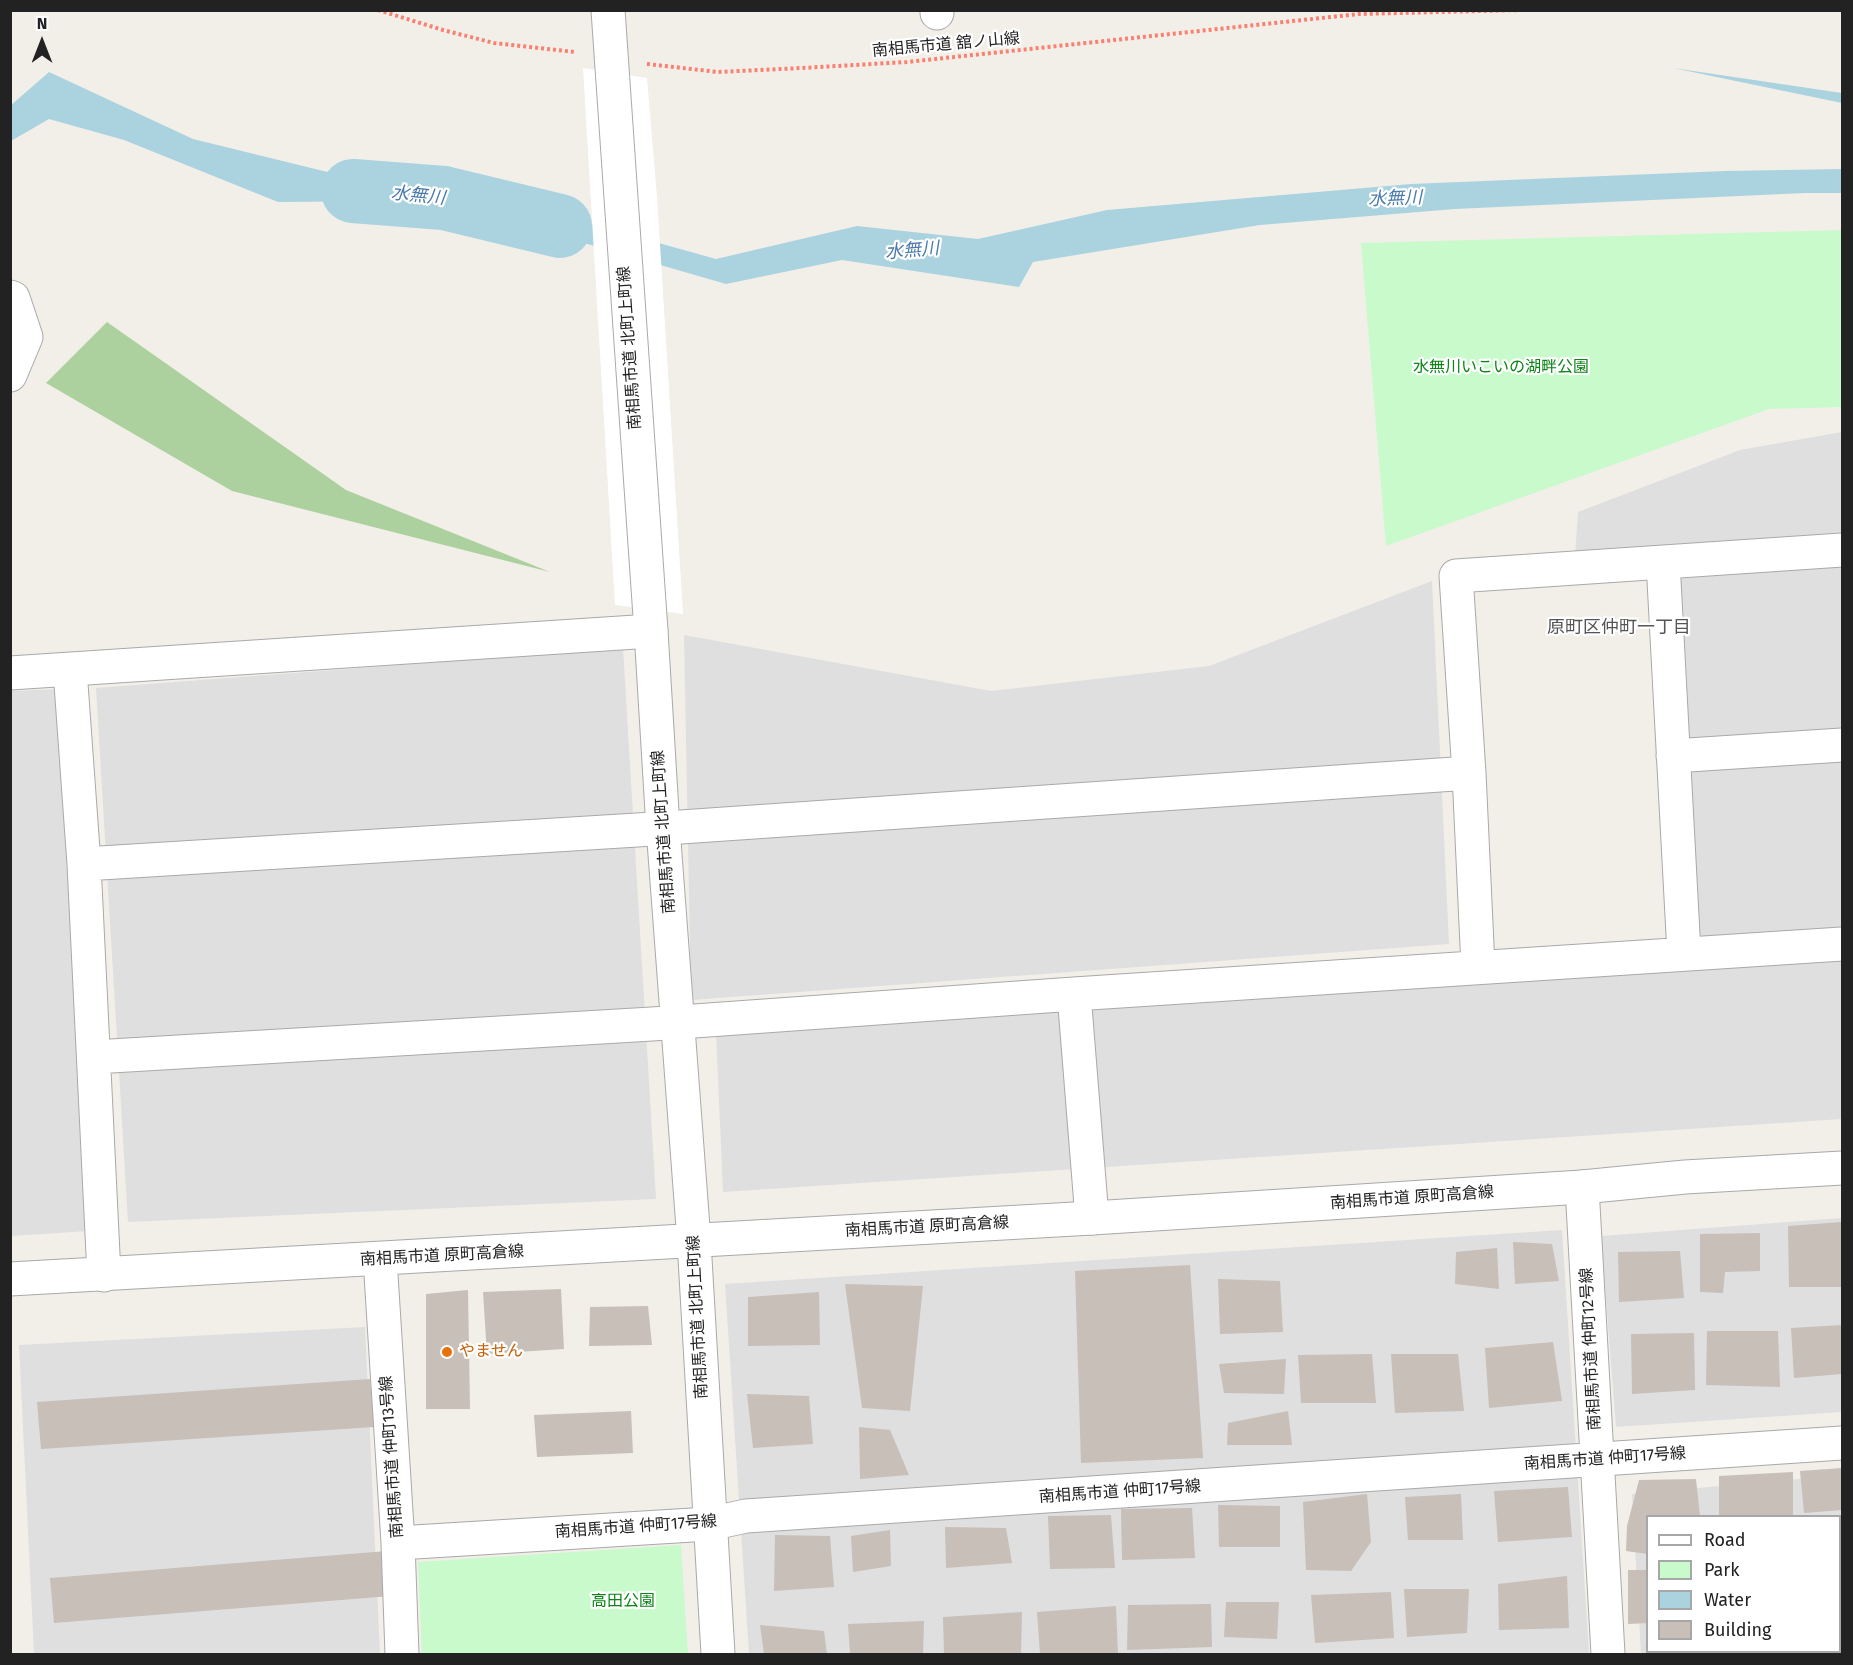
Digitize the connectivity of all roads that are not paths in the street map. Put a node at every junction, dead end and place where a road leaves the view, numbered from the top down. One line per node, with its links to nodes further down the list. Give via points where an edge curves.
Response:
1 (608, 10): 6 (street, 南相馬市道 北町上町線)
2 (10, 297): 3 (street, via 26,337)
3 (10, 375)
4 (1842, 550): 5 (street)
5 (1663, 562): 10 (street); 11 (street, via 1456,576)
6 (650, 616): 7 (street); 12 (street, 南相馬市道 北町上町線)
7 (70, 670): 8 (street); 13 (street)
8 (10, 673)
9 (1842, 745): 10 (street)
10 (1673, 756): 15 (street)
11 (1469, 773): 12 (street); 16 (street)
12 (663, 828): 13 (street); 18 (street, 南相馬市道 北町上町線)
13 (84, 864): 19 (street)
14 (1842, 945): 15 (street)
15 (1684, 953): 16 (street)
16 (1478, 967): 17 (street)
17 (1074, 994): 18 (street); 22 (street)
18 (678, 1022): 19 (street); 23 (street, 南相馬市道 北町上町線)
19 (94, 1057): 25 (street)
20 (1842, 1168): 21 (street, 南相馬市道 原町高倉線)
21 (1582, 1187): 22 (street, 南相馬市道 原町高倉線); 28 (street, 南相馬市道 仲町12号線)
22 (1092, 1218): 23 (street, 南相馬市道 原町高倉線)
23 (694, 1240): 24 (street, 南相馬市道 原町高倉線); 29 (street, 南相馬市道 北町上町線)
24 (380, 1259): 25 (street, 南相馬市道 原町高倉線); 30 (street, 南相馬市道 仲町13号線)
25 (104, 1275): 26 (street, 南相馬市道 原町高倉線)
26 (10, 1280)
27 (1842, 1443): 28 (street, 南相馬市道 仲町17号線)
28 (1598, 1460): 29 (street, 南相馬市道 仲町17号線, via 746,1516); 33 (street, 南相馬市道 仲町12号線)
29 (710, 1524): 30 (street, 南相馬市道 仲町17号線); 32 (street, 南相馬市道 北町上町線)
30 (398, 1543): 31 (street, 南相馬市道 仲町13号線)
31 (402, 1654)
32 (718, 1654)
33 (1608, 1654)

